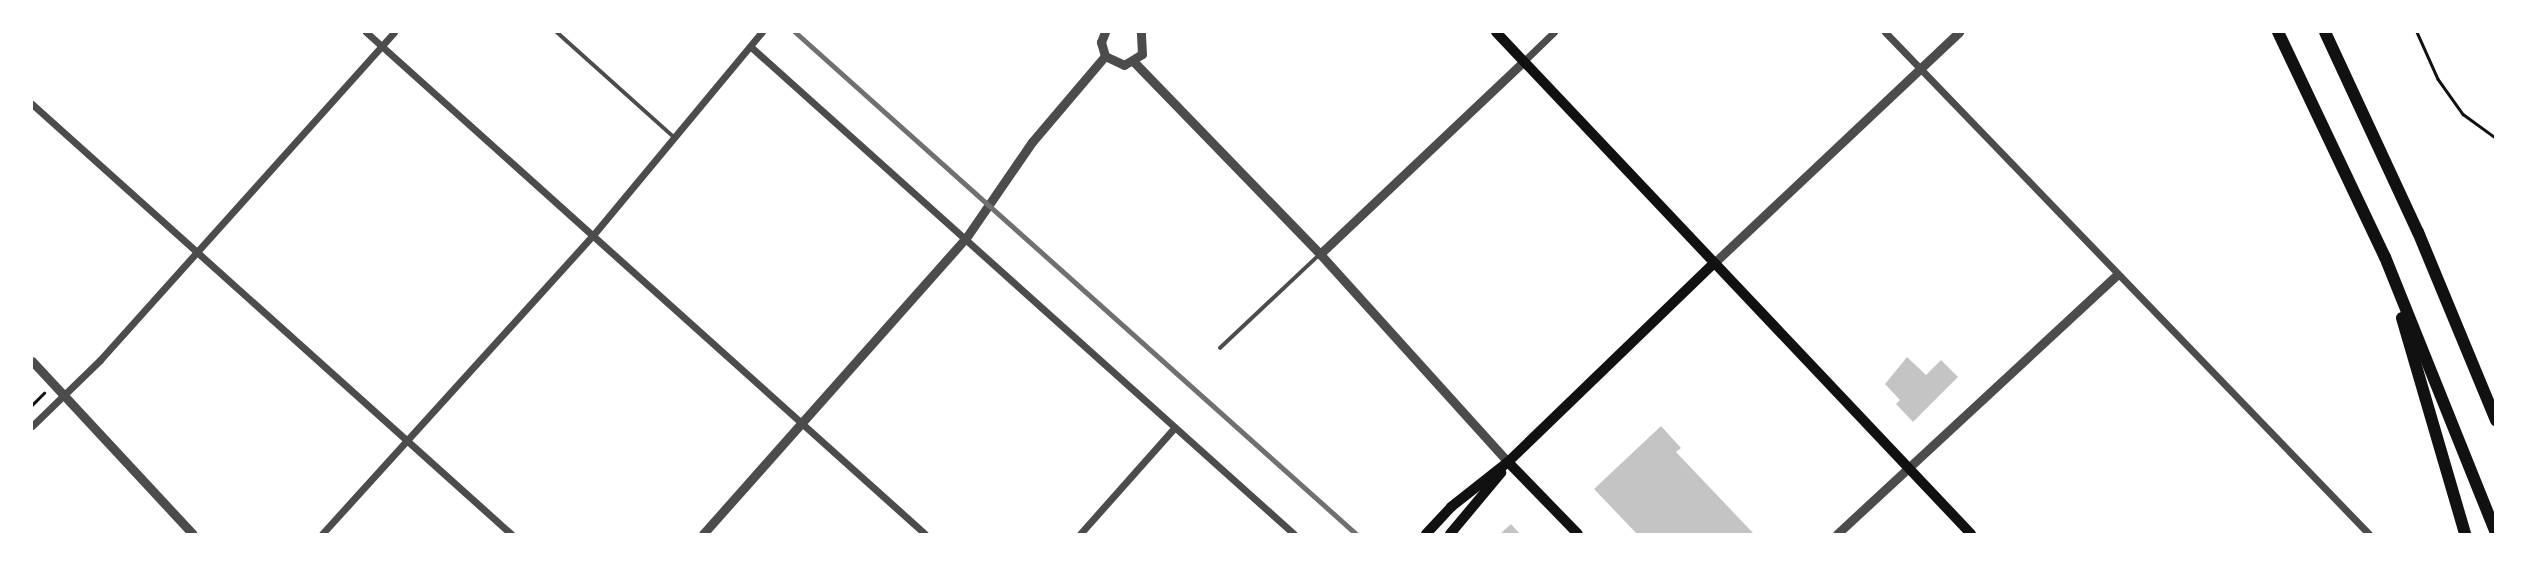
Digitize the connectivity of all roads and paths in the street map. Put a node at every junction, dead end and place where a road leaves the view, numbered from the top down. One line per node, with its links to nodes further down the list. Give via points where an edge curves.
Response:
1 (366, 32): 14 (street)
2 (394, 32): 14 (street)
3 (557, 32): 21 (lane)
4 (762, 32): 15 (street)
5 (1105, 32): 16 (street, via 1101,41)
6 (1141, 32): 18 (street, via 1144,48)
7 (1496, 32): 17 (main road)
8 (1554, 32): 17 (street)
9 (1885, 32): 19 (street)
10 (1959, 32): 19 (street)
11 (2278, 32): 27 (highway)
12 (2325, 32): 35 (highway, via 2367,117)
13 (2417, 32): 22 (path, via 2438,79 2463,114)
14 (381, 46): 23 (street); 25 (street)
15 (751, 47): 21 (street); 24 (street)
16 (1105, 56): 18 (street, via 1117,64); 24 (street, via 1032,142)
17 (1524, 61): 26 (street); 28 (main road)
18 (1134, 62): 26 (street)
19 (1920, 68): 28 (street); 29 (street)
20 (32, 104): 25 (street)
21 (674, 137): 23 (street)
22 (2496, 138)
23 (594, 234): 36 (street); 39 (street)
24 (966, 238): 36 (street); 38 (street)
25 (194, 251): 33 (street); 39 (street)
26 (1320, 254): 30 (lane); 40 (street)
27 (2385, 257): 55 (highway); 56 (highway)
28 (1714, 263): 40 (main road); 41 (main road)
29 (2117, 275): 41 (street); 54 (street)
30 (1220, 348)
31 (32, 362): 32 (street)
32 (54, 385): 33 (street); 34 (path)
33 (64, 396): 37 (street); 42 (street)
34 (32, 405)
35 (2496, 418)
36 (802, 425): 45 (street); 46 (street)
37 (32, 426)
38 (1174, 428): 47 (street); 48 (street)
39 (405, 439): 43 (street); 44 (street)
40 (1508, 462): 49 (main road, via 1451,506); 50 (main road); 51 (main road)
41 (1909, 468): 52 (street); 53 (main road)
42 (193, 534)
43 (322, 534)
44 (511, 534)
45 (703, 534)
46 (925, 534)
47 (1080, 534)
48 (1294, 534)
49 (1426, 534)
50 (1450, 534)
51 (1578, 534)
52 (1837, 534)
53 (1971, 534)
54 (2369, 534)
55 (2465, 534)
56 (2496, 534)

